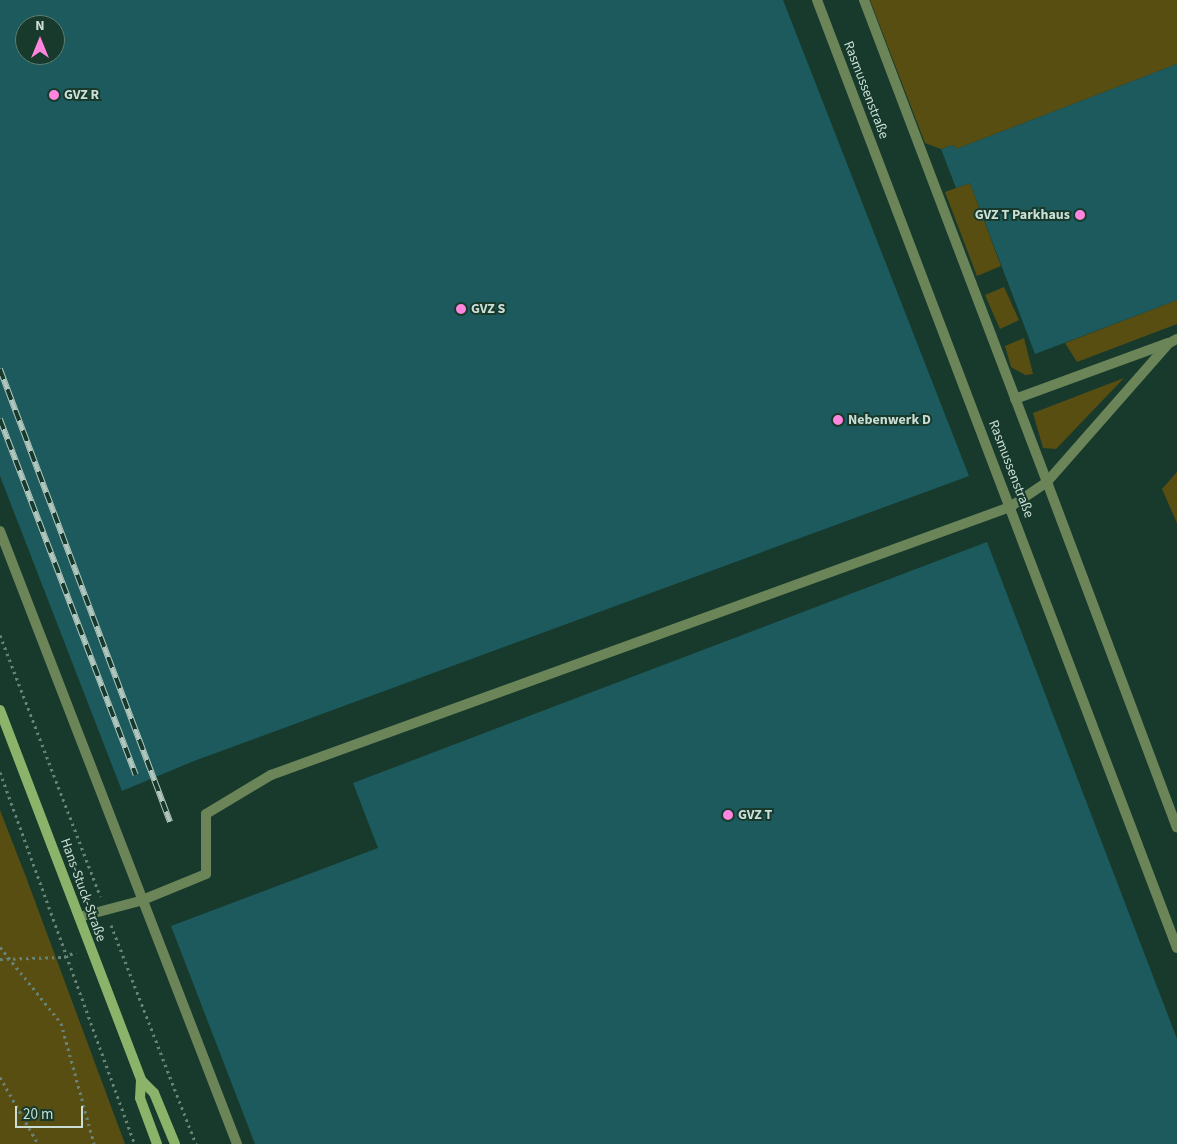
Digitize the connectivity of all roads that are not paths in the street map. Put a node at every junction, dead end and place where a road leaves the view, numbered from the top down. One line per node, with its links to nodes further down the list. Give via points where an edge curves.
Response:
1 (817, 0): 6 (street, Rasmussenstraße)
2 (864, 0): 4 (street)
3 (1173, 341): 4 (street); 5 (street)
4 (1015, 399): 5 (street)
5 (1047, 482): 6 (street); 9 (street)
6 (1010, 507): 10 (street, via 271,775 206,814 206,874); 12 (street, Rasmussenstraße)
7 (0, 531): 10 (street)
8 (0, 710): 11 (main road, Hans-Stuck-Straße)
9 (1177, 827)
10 (140, 901): 11 (street); 16 (street)
11 (79, 917): 13 (main road, Hans-Stuck-Straße)
12 (1177, 948)
13 (141, 1080): 14 (main road, Hans-Stuck-Straße, via 140,1098); 15 (main road, Hans-Stuck-Straße, via 154,1093)
14 (157, 1144)
15 (175, 1144)
16 (237, 1144)

